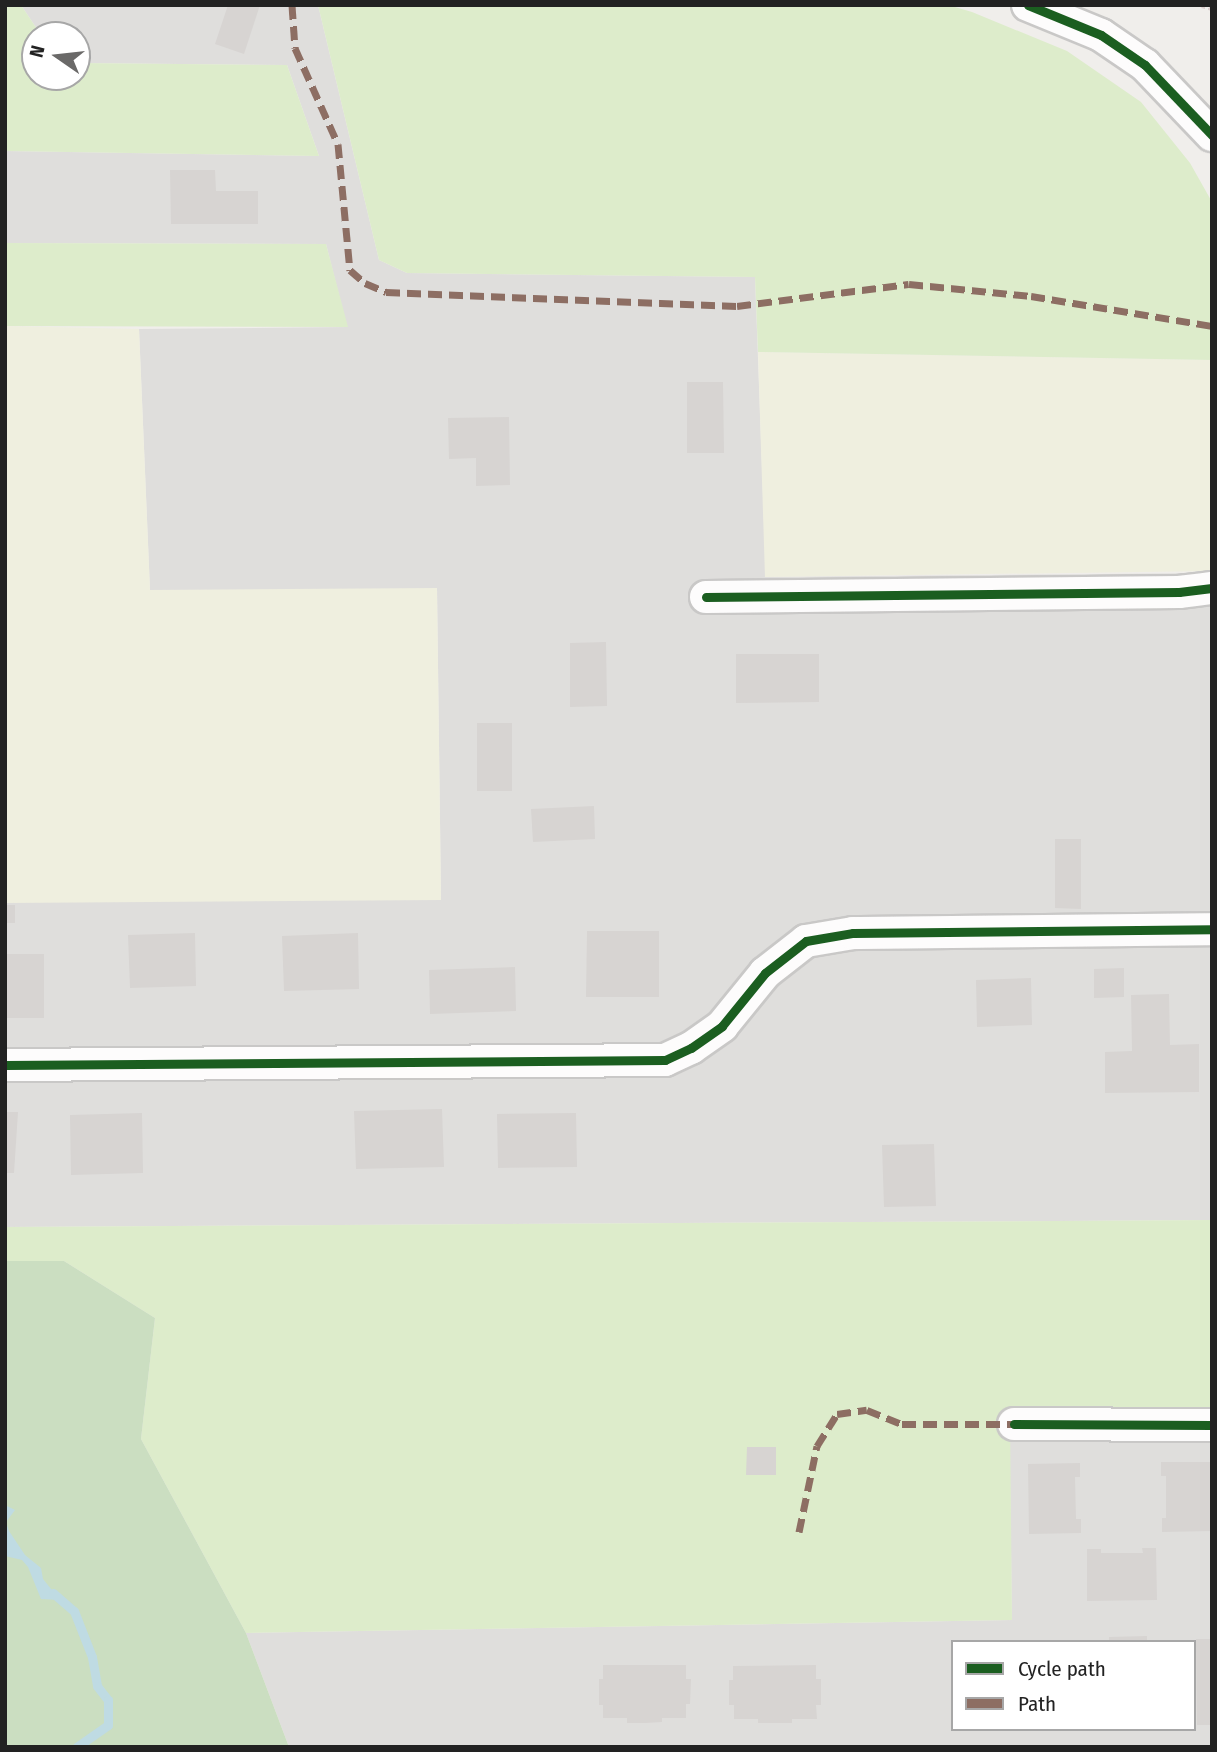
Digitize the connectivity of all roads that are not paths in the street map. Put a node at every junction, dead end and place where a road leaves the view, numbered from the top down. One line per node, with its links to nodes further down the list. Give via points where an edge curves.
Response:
1 (1028, 5): 2 (street, via 1101,35 1145,65)
2 (1212, 135)
3 (1212, 588): 4 (street)
4 (706, 597)
5 (1212, 929): 6 (street, via 853,933 806,941 765,973 722,1026 665,1060)
6 (5, 1065)
7 (1014, 1424): 8 (street)
8 (1212, 1425)

